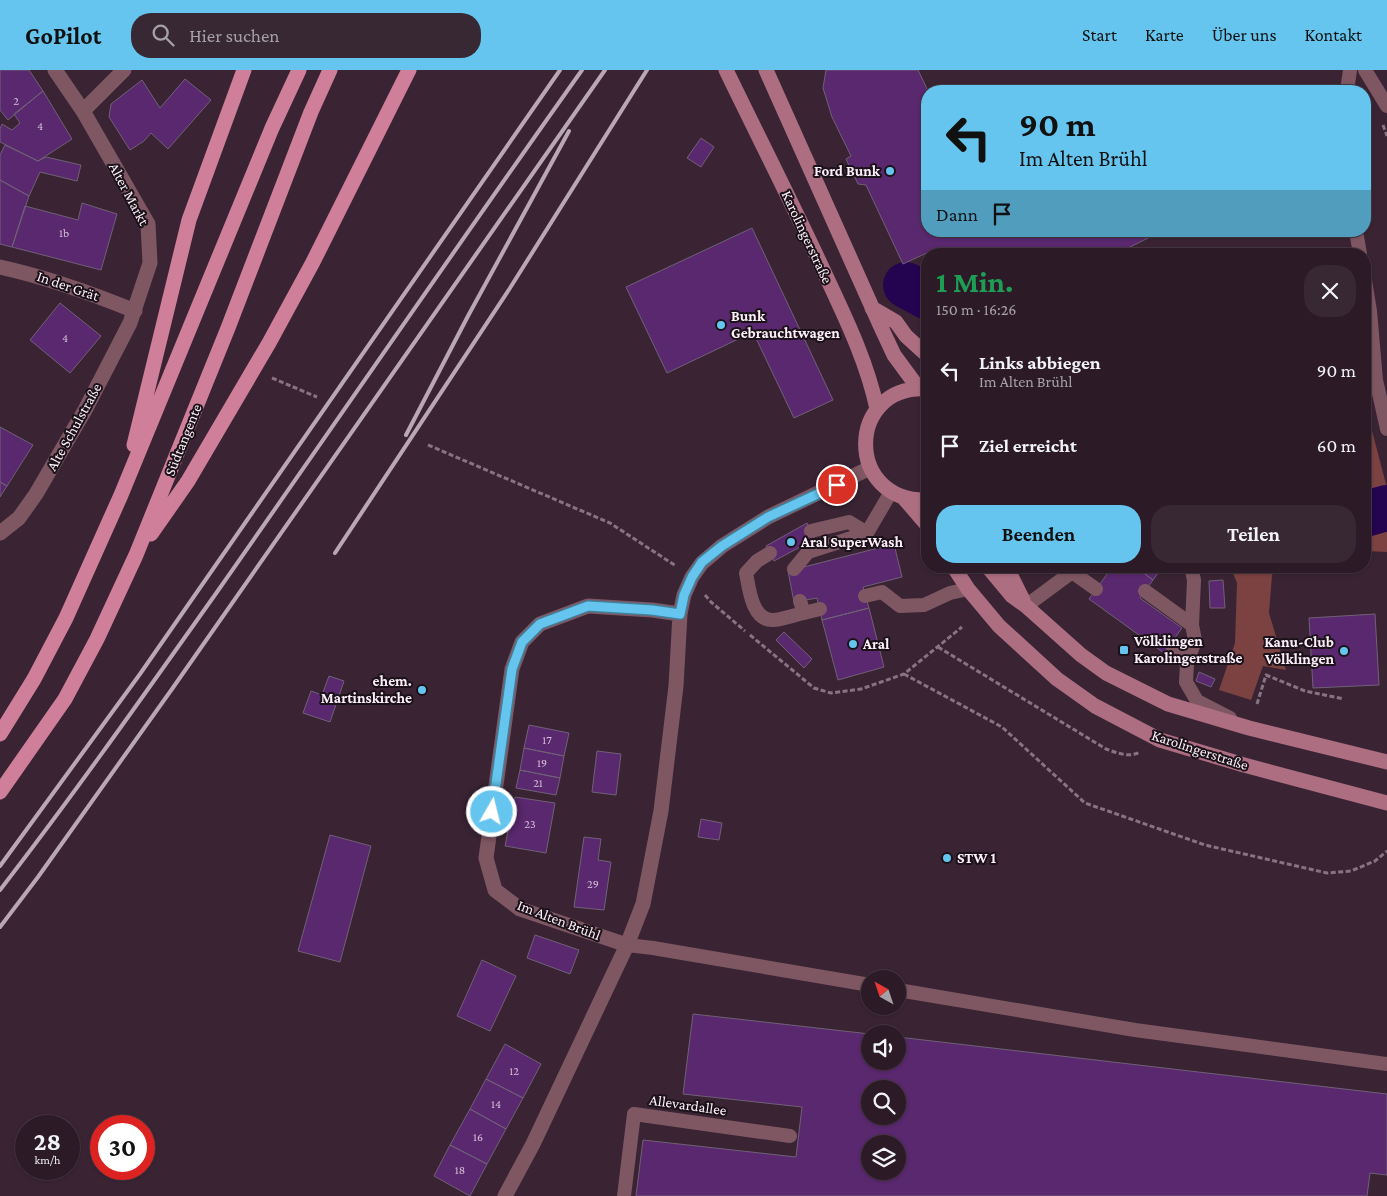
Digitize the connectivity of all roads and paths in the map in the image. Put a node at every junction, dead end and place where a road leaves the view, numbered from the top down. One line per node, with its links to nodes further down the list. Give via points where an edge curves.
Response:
1 (55, 70): 13 (street, Alter Markt)
2 (124, 70): 13 (street)
3 (244, 70): 27 (main road, via 190,220)
4 (299, 70): 27 (main road)
5 (330, 70): 34 (main road, Südtangente)
6 (409, 70): 34 (main road, via 269,343 188,481)
7 (726, 70): 23 (main road, Karolingerstraße, via 850,328 873,387)
8 (766, 70): 15 (main road, Karolingerstraße)
9 (1350, 70): 11 (lane)
10 (1365, 70): 12 (lane)
11 (1348, 85)
12 (1387, 106)
13 (83, 111): 16 (street, Alter Markt, via 148,224 150,263)
14 (0, 267): 16 (street, In der Grät, via 29,273)
15 (872, 308): 18 (main road, via 896,322); 20 (main road, Karolingerstraße, via 894,355)
16 (135, 311): 31 (street, Alte Schulstraße, via 85,410 36,494 18,518)
17 (1371, 322): 24 (lane, via 1376,380)
18 (921, 350)
19 (269, 377): 22 (path)
20 (921, 387)
21 (921, 389): 23 (main road, via 902,392)
22 (317, 397)
23 (877, 409): 25 (main road, via 865,436)
24 (1387, 429)
25 (870, 468): 26 (main road, via 877,479); 48 (street, via 768,517 722,546 702,562 692,577)
26 (897, 494): 28 (main road); 29 (main road); 32 (lane)
27 (121, 495): 59 (main road, via 66,618)
28 (921, 500)
29 (921, 519)
30 (811, 531): 32 (lane, via 849,522)
31 (0, 533)
32 (867, 533): 35 (lane, via 808,552)
33 (770, 554): 47 (lane, via 757,561 746,573 752,601 760,615 772,621 802,607)
34 (136, 555): 62 (main road, Südtangente, via 65,699)
35 (794, 569)
36 (958, 573): 42 (main road, Karolingerstraße)
37 (993, 573): 46 (main road, via 1012,596)
38 (1010, 573): 46 (main road)
39 (1070, 573): 46 (lane)
40 (1082, 573): 43 (lane)
41 (1192, 573): 49 (lane)
42 (968, 589): 45 (lane, via 924,605 900,606 882,592); 60 (main road, Karolingerstraße, via 999,626 1057,679 1095,706)
43 (1096, 589)
44 (1145, 591): 49 (lane)
45 (866, 596)
46 (1026, 606): 58 (main road, via 1106,673 1168,704)
47 (820, 609)
48 (680, 614): 65 (street, via 676,686 662,811 643,904); 65 (street, Im Alten Brühl, via 588,606 540,624 522,642 512,669 486,858 495,890 520,909)
49 (1192, 625): 54 (lane, via 1195,640)
50 (962, 627): 51 (path)
51 (948, 639)
52 (1171, 644): 54 (lane)
53 (938, 647): 60 (path, via 1106,749 1136,754)
54 (1187, 664): 58 (lane, via 1186,682 1197,701)
55 (904, 674): 64 (path, via 1002,727 1085,803 1205,845 1327,873 1352,871 1375,861)
56 (1344, 699): 57 (path, via 1305,691 1266,675)
57 (1258, 704)
58 (1249, 728): 61 (main road)
59 (1, 733)
60 (1160, 740): 63 (main road, Karolingerstraße)
61 (1387, 762)
62 (0, 792)
63 (1387, 803)
64 (1387, 851)
65 (627, 945): 66 (lane); 70 (street)
66 (861, 983)
67 (906, 991): 68 (lane, via 1136,1030)
68 (1387, 1064)
69 (790, 1136): 71 (lane, Allevardallee, via 634,1114)
70 (506, 1196)
71 (624, 1196)

